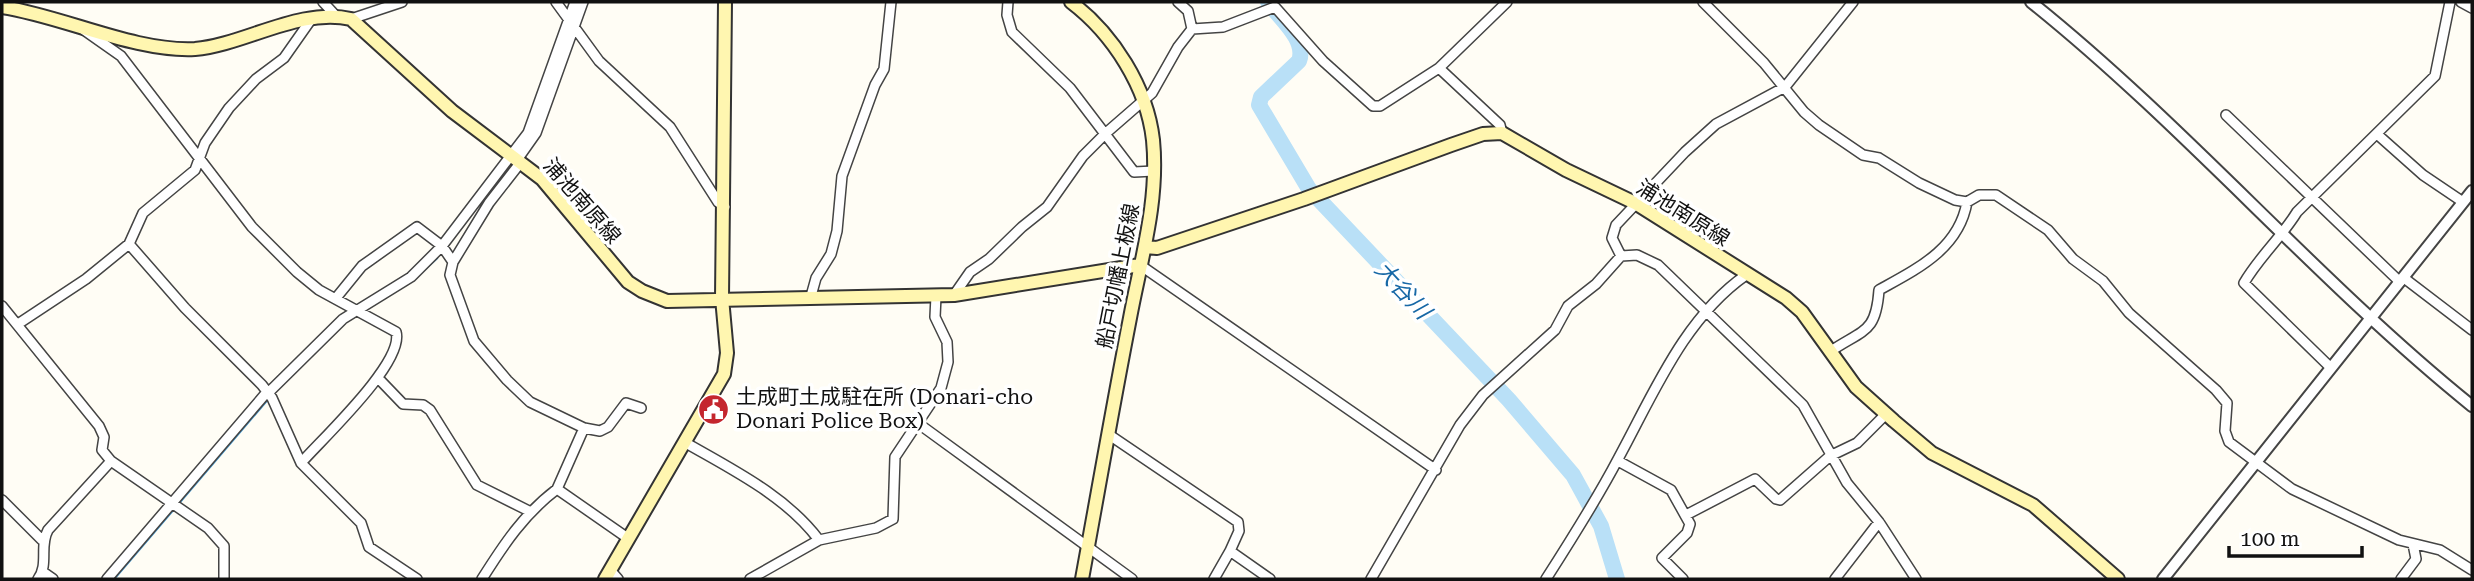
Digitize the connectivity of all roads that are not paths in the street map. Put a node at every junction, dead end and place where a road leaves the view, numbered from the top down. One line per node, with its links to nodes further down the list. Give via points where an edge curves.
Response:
1 (323, 2): 19 (street)
2 (402, 2): 20 (street)
3 (556, 2): 22 (street)
4 (575, 2): 22 (street)
5 (583, 2): 22 (street)
6 (726, 2): 40 (main road)
7 (891, 2): 51 (street, via 884,69 842,176 837,232)
8 (1008, 2): 29 (street, via 1012,32 1070,88)
9 (1071, 2): 27 (main road, 船戸切幡上板線, via 1117,48)
10 (1178, 2): 24 (street, via 1188,11)
11 (1507, 2): 25 (street)
12 (1703, 2): 26 (street)
13 (1853, 2): 26 (street)
14 (2031, 2): 41 (street, via 2100,60)
15 (2450, 2): 31 (street, via 2435,76)
16 (2461, 2): 18 (street)
17 (2, 7): 23 (main road)
18 (2472, 8)
19 (336, 16): 20 (main road); 21 (main road)
20 (351, 19): 33 (main road, 浦池南原線, via 442,102)
21 (310, 21): 23 (main road, via 279,24 194,49); 32 (street, via 284,58 229,108 205,144)
22 (572, 22): 33 (street); 40 (street, via 599,61 670,127)
23 (82, 28): 32 (street, via 121,56)
24 (1192, 29): 25 (street, via 1223,27 1275,7 1323,61 1373,106); 27 (street)
25 (1439, 68): 30 (street, via 1500,125)
26 (1785, 87): 37 (street, via 1804,112 1848,146); 39 (street, via 1716,124)
27 (1144, 101): 29 (street); 34 (main road, 船戸切幡上板線, via 1153,138)
28 (2226, 115): 36 (street)
29 (1106, 133): 34 (street, via 1134,172); 50 (street, via 1083,156 1047,207 970,272)
30 (1502, 133): 39 (main road, 浦池南原線); 44 (main road, via 1483,134 1304,199 1157,248)
31 (2378, 135): 36 (street); 38 (street, via 2423,175)
32 (201, 159): 42 (street, via 195,170 143,213); 53 (street, via 251,227 297,272)
33 (516, 159): 43 (street); 46 (street); 54 (main road, 浦池南原線, via 542,179 628,282 667,300)
34 (1154, 171): 44 (main road, 船戸切幡上板線)
35 (2472, 191): 38 (street)
36 (2312, 197): 41 (street); 49 (street)
37 (1967, 202): 61 (street, via 1955,237 1943,251 1879,290 1872,324); 76 (street, via 1979,195 1996,195 2048,230 2073,259 2103,281 2129,313 2216,390 2227,403 2229,442)
38 (2463, 202): 49 (street)
39 (1635, 203): 45 (street, via 1616,225 1612,238); 48 (main road, 浦池南原線)
40 (725, 207): 54 (main road)
41 (2284, 233): 58 (street); 62 (street, via 2244,283)
42 (129, 244): 59 (street); 64 (street)
43 (444, 247): 46 (street); 53 (street, via 417,228 406,233 362,266); 56 (street, via 411,277)
44 (1145, 247): 47 (main road, 船戸切幡上板線)
45 (1621, 256): 57 (street, via 1637,255 1658,265); 77 (street, via 1596,285 1569,306 1555,330 1490,388 1460,425)
46 (453, 262): 69 (street, via 450,275 474,341 530,401)
47 (1140, 265): 50 (main road, 浦池南原線); 70 (main road, 船戸切幡上板線); 77 (street)
48 (1746, 275): 57 (street); 61 (main road, 浦池南原線, via 1802,312)
49 (2402, 280): 58 (street); 60 (street)
50 (954, 295): 52 (main road, 浦池南原線)
51 (811, 296): 52 (main road, 浦池南原線); 54 (main road, 浦池南原線)
52 (936, 296): 68 (street, via 935,317 947,342 948,362 941,388)
53 (336, 298): 56 (street)
54 (722, 298): 71 (main road, via 727,353 724,374)
55 (2, 306): 59 (street)
56 (360, 310): 63 (street, via 392,327 398,336); 64 (street, via 326,334)
57 (1706, 310): 72 (street, via 1803,405); 74 (street, via 1648,400)
58 (2372, 317): 62 (street); 65 (street)
59 (18, 324): 73 (street, via 99,426 104,437 102,450)
60 (2472, 330)
61 (1831, 351): 67 (main road, 浦池南原線, via 1856,387)
62 (2330, 367): 76 (street)
63 (377, 378): 75 (street); 81 (street, via 403,404 430,410 477,485)
64 (269, 395): 75 (street); 80 (street)
65 (2472, 406)
66 (641, 408): 69 (street, via 626,403 608,427 600,431)
67 (1886, 414): 72 (street, via 1857,443); 108 (main road, 浦池南原線, via 1932,453 2033,505)
68 (919, 424): 86 (street, via 895,457 892,519 876,528); 88 (street)
69 (584, 428): 78 (street)
70 (1108, 434): 88 (main road, 船戸切幡上板線); 89 (street, via 1238,522)
71 (686, 443): 84 (main road); 86 (street, via 803,518)
72 (1830, 456): 82 (street, via 1780,500 1755,479); 83 (street)
73 (111, 461): 80 (street); 85 (street)
74 (1618, 461): 82 (street, via 1671,489); 104 (street)
75 (301, 463): 96 (street, via 361,523 369,547)
76 (2255, 463): 87 (street, via 2292,489); 109 (street)
77 (1436, 470): 103 (street)
78 (557, 489): 81 (street); 84 (street)
79 (2, 500): 85 (street)
80 (175, 504): 94 (street); 95 (street, via 224,546)
81 (529, 511): 97 (street)
82 (1686, 515): 105 (street, via 1687,533 1662,558)
83 (1879, 522): 106 (street); 107 (street)
84 (629, 539): 92 (main road)
85 (43, 540): 91 (street)
86 (819, 540): 98 (street)
87 (2413, 544): 90 (street, via 2440,550); 110 (street, via 2416,559)
88 (1087, 550): 99 (main road, 船戸切幡上板線); 100 (street)
89 (1230, 551): 101 (street); 102 (street)
90 (2472, 570)
91 (41, 576): 93 (street)
92 (611, 576)
93 (53, 579)
94 (107, 579)
95 (224, 579)
96 (416, 579)
97 (482, 579)
98 (750, 579)
99 (1082, 579)
100 (1132, 579)
101 (1213, 579)
102 (1270, 579)
103 (1371, 579)
104 (1546, 579)
105 (1683, 579)
106 (1835, 579)
107 (1916, 579)
108 (2118, 579)
109 (2163, 579)
110 (2402, 579)

